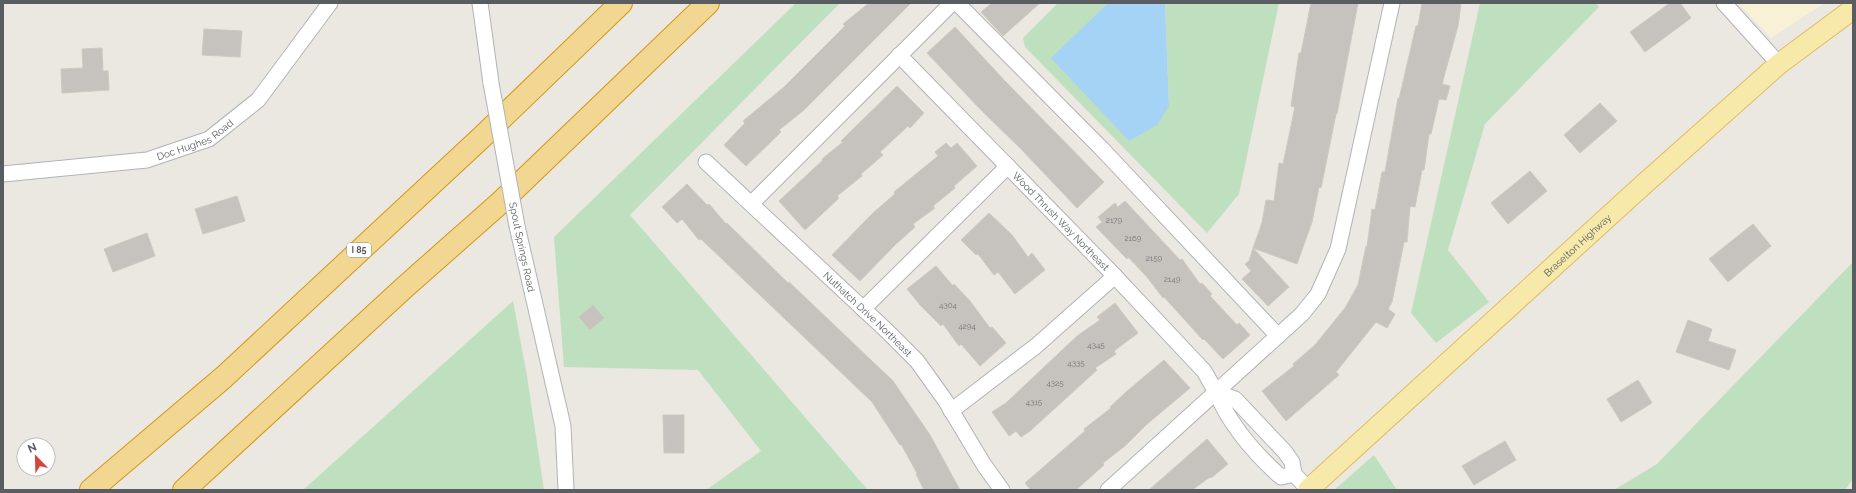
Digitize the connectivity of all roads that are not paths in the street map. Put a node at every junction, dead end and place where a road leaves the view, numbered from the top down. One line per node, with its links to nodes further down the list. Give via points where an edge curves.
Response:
1 (330, 3): 14 (street, Doc Hughes Road, via 258,100 209,139 147,160)
2 (480, 3): 24 (street, Spout Springs Road, bridge, via 516,226 563,426)
3 (621, 3): 22 (highway, I 85, via 482,137 224,377)
4 (708, 3): 23 (highway, via 501,202)
5 (952, 3): 10 (street)
6 (956, 3): 18 (street, via 1102,149)
7 (1392, 3): 18 (street, via 1338,249 1318,294 1302,314)
8 (1724, 3): 11 (street)
9 (1853, 9): 11 (main road, Braselton Highway)
10 (899, 55): 13 (street, Wood Thrush Way Northeast); 15 (street)
11 (1779, 64): 27 (main road, Braselton Highway)
12 (706, 162): 15 (street, Nuthatch Drive Northeast)
13 (1008, 166): 16 (street, Wood Thrush Way Northeast); 17 (street)
14 (3, 174)
15 (752, 204): 17 (street, Nuthatch Drive Northeast)
16 (1115, 276): 19 (street, Wood Thrush Way Northeast, via 1204,371); 20 (street, via 1036,346)
17 (863, 309): 20 (street, Nuthatch Drive Northeast, via 917,361)
18 (1278, 336): 19 (street)
19 (1216, 392): 21 (street, via 1235,399 1285,452 1292,462); 21 (street, Wood Thrush Way Northeast, via 1235,428 1268,466 1281,476); 26 (street)
20 (951, 411): 25 (street, Nuthatch Drive Northeast)
21 (1294, 474): 27 (street)
22 (91, 490)
23 (184, 490)
24 (566, 490)
25 (1002, 490)
26 (1108, 490)
27 (1308, 490)

